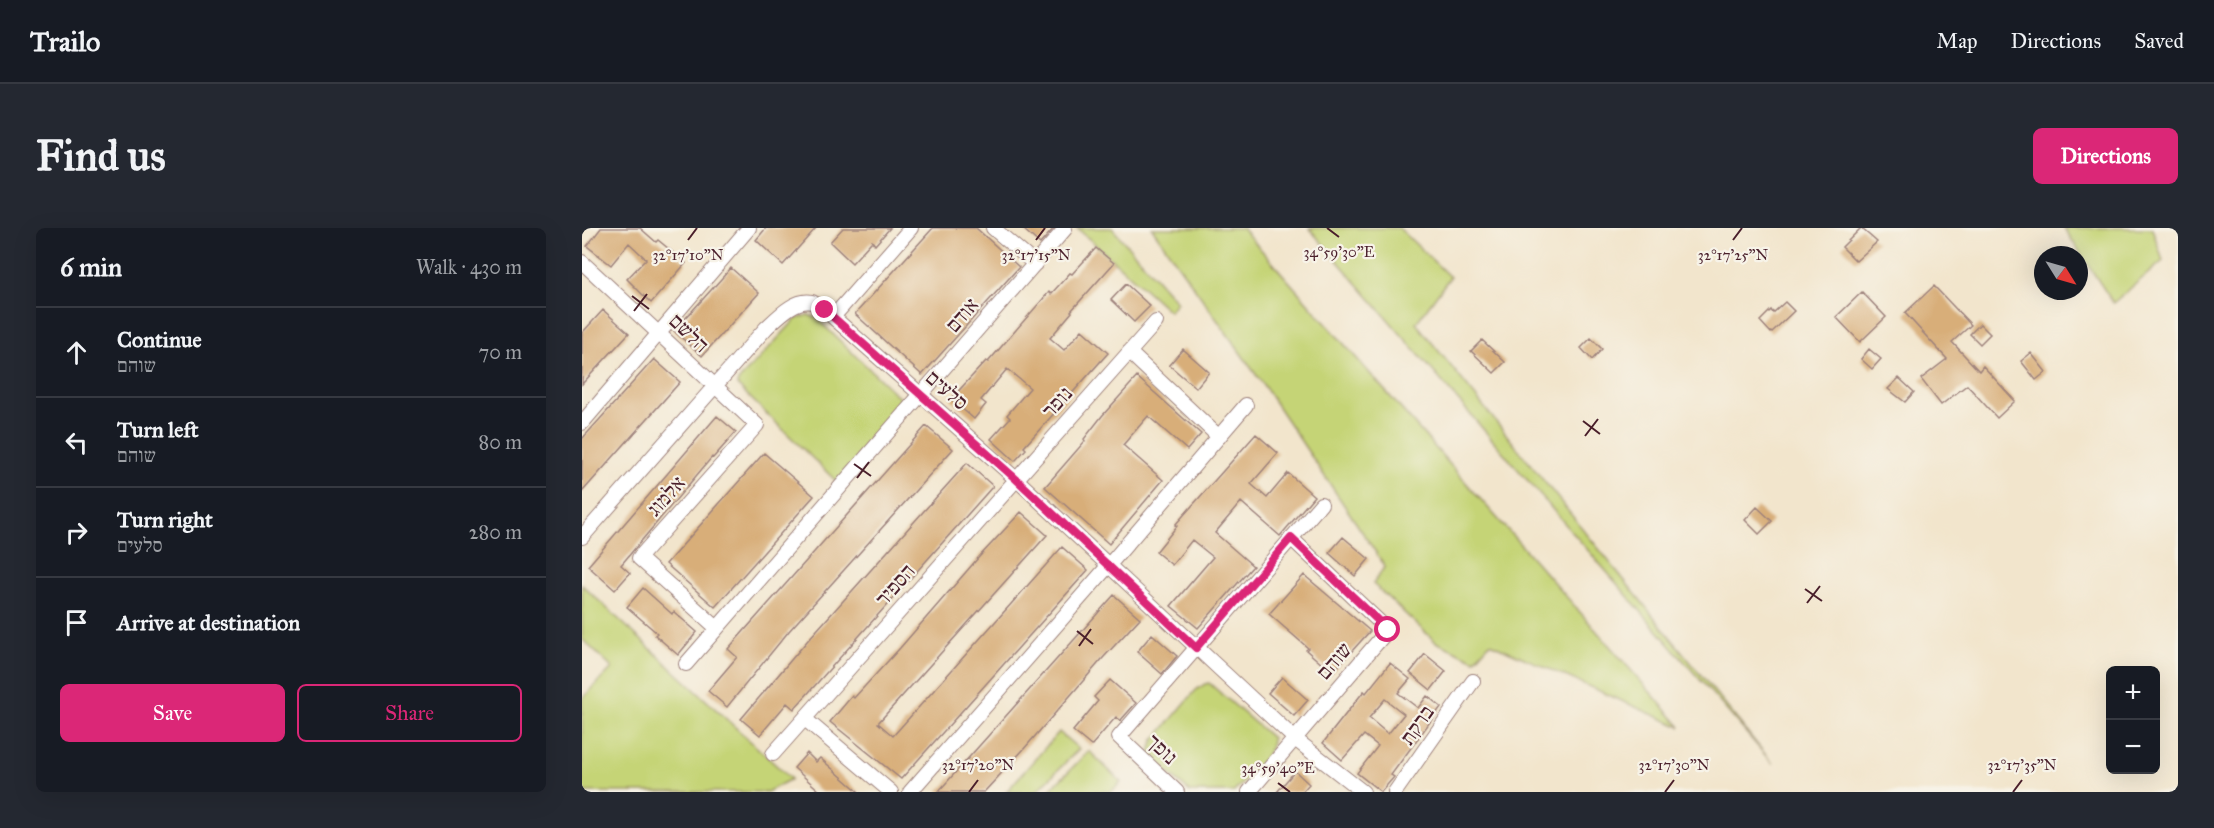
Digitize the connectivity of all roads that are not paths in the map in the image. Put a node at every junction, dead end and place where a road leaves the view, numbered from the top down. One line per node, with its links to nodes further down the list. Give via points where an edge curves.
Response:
1 (749, 228): 9 (street)
2 (911, 228): 7 (street)
3 (993, 228): 6 (street)
4 (1065, 229): 6 (street, אודם)
5 (582, 262): 9 (street, הלשם)
6 (1035, 264): 12 (street, אודם)
7 (833, 317): 11 (street, סלעים, via 813,303 792,307 766,328); 12 (street, סלעים)
8 (1156, 321): 10 (street, נופר)
9 (659, 333): 11 (street, הלשם); 14 (street)
10 (1129, 352): 15 (street); 16 (street, נופר)
11 (714, 387): 18 (street, סלעים); 21 (street, אלמוג, via 757,426 639,558)
12 (920, 394): 16 (street, סלעים); 21 (street)
13 (1246, 405): 15 (street)
14 (582, 423)
15 (1219, 437): 20 (street)
16 (1016, 479): 20 (street, סלעים); 25 (street, הספיר)
17 (1321, 504): 19 (street)
18 (582, 537)
19 (1291, 538): 22 (street); 26 (street, שוהם, via 1388,630)
20 (1110, 565): 22 (street, סלעים); 29 (street)
21 (717, 628): 23 (street)
22 (1196, 648): 26 (street, סלעים); 30 (street, נופך, via 1119,737)
23 (686, 664)
24 (1473, 681): 33 (street, ברקת)
25 (805, 719): 27 (street, הספיר); 28 (street)
26 (1295, 739): 31 (street); 32 (street)
27 (773, 754)
28 (891, 792)
29 (910, 792)
30 (1177, 792)
31 (1249, 792)
32 (1363, 792)
33 (1395, 792)

